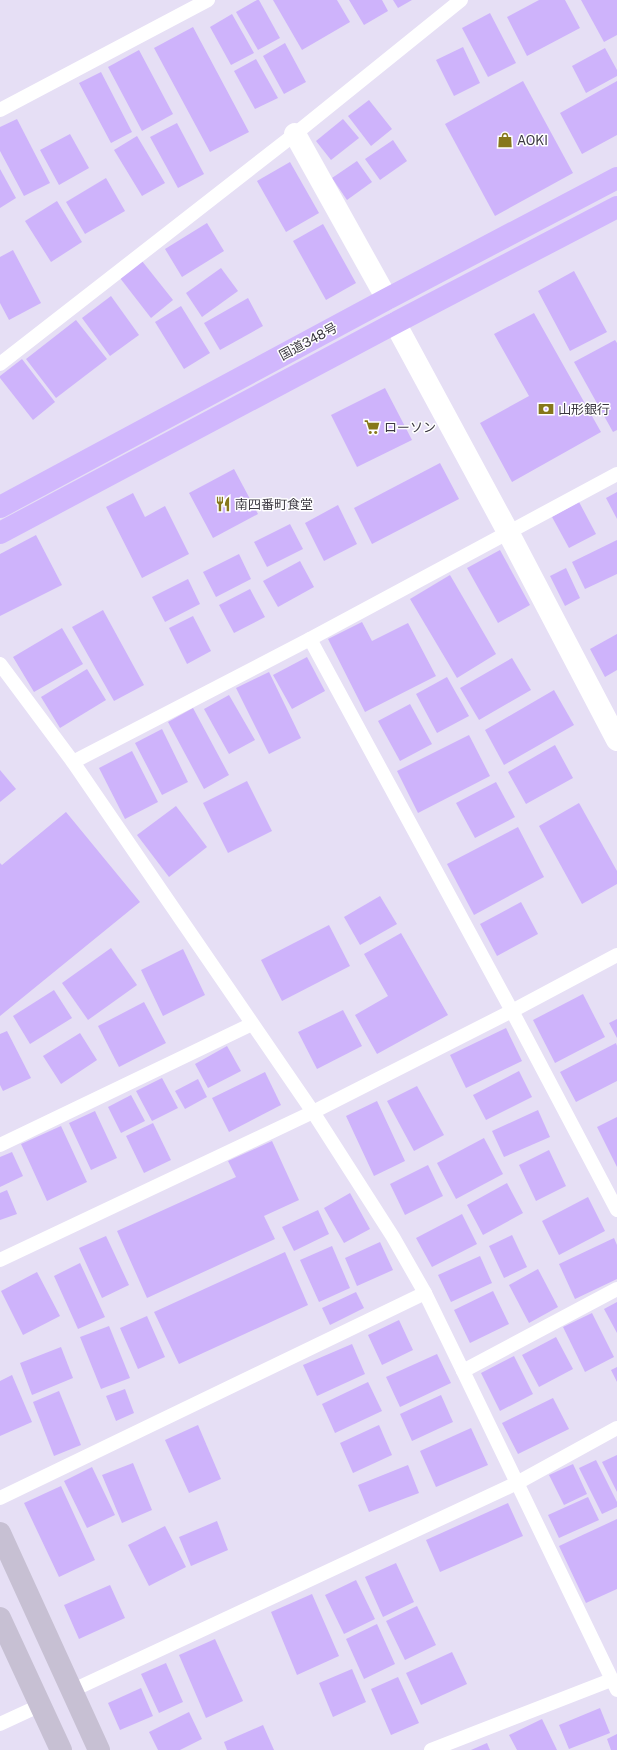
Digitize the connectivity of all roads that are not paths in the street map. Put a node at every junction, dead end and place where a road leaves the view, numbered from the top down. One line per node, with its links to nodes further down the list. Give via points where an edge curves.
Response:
1 (208, 0): 3 (lane)
2 (461, 0): 4 (lane)
3 (0, 110)
4 (295, 134): 7 (street); 9 (lane)
5 (617, 178): 7 (highway, 国道348号)
6 (617, 207): 8 (highway, 国道348号)
7 (386, 299): 11 (highway, 国道348号)
8 (395, 323): 12 (street); 13 (highway, 国道348号)
9 (0, 364)
10 (617, 474): 12 (lane)
11 (0, 507)
12 (508, 532): 14 (lane); 16 (street)
13 (0, 533)
14 (310, 638): 18 (lane); 20 (lane)
15 (0, 664): 18 (lane)
16 (611, 714): 17 (street)
17 (617, 740)
18 (73, 762): 21 (lane)
19 (617, 955): 20 (lane)
20 (512, 1011): 22 (lane); 24 (lane)
21 (252, 1024): 22 (lane); 23 (lane)
22 (313, 1112): 25 (lane); 27 (lane, via 393,1237)
23 (0, 1145)
24 (617, 1210)
25 (0, 1260)
26 (617, 1289): 28 (lane)
27 (425, 1293): 28 (lane); 31 (lane)
28 (463, 1371): 30 (lane)
29 (617, 1428): 30 (lane)
30 (517, 1482): 34 (lane); 35 (lane)
31 (0, 1498)
32 (0, 1533): 35 (street)
33 (0, 1618): 36 (street)
34 (614, 1685): 40 (lane)
35 (71, 1691): 39 (street)
36 (41, 1705): 37 (lane); 38 (street)
37 (0, 1724)
38 (61, 1750)
39 (99, 1750)
40 (431, 1750)

